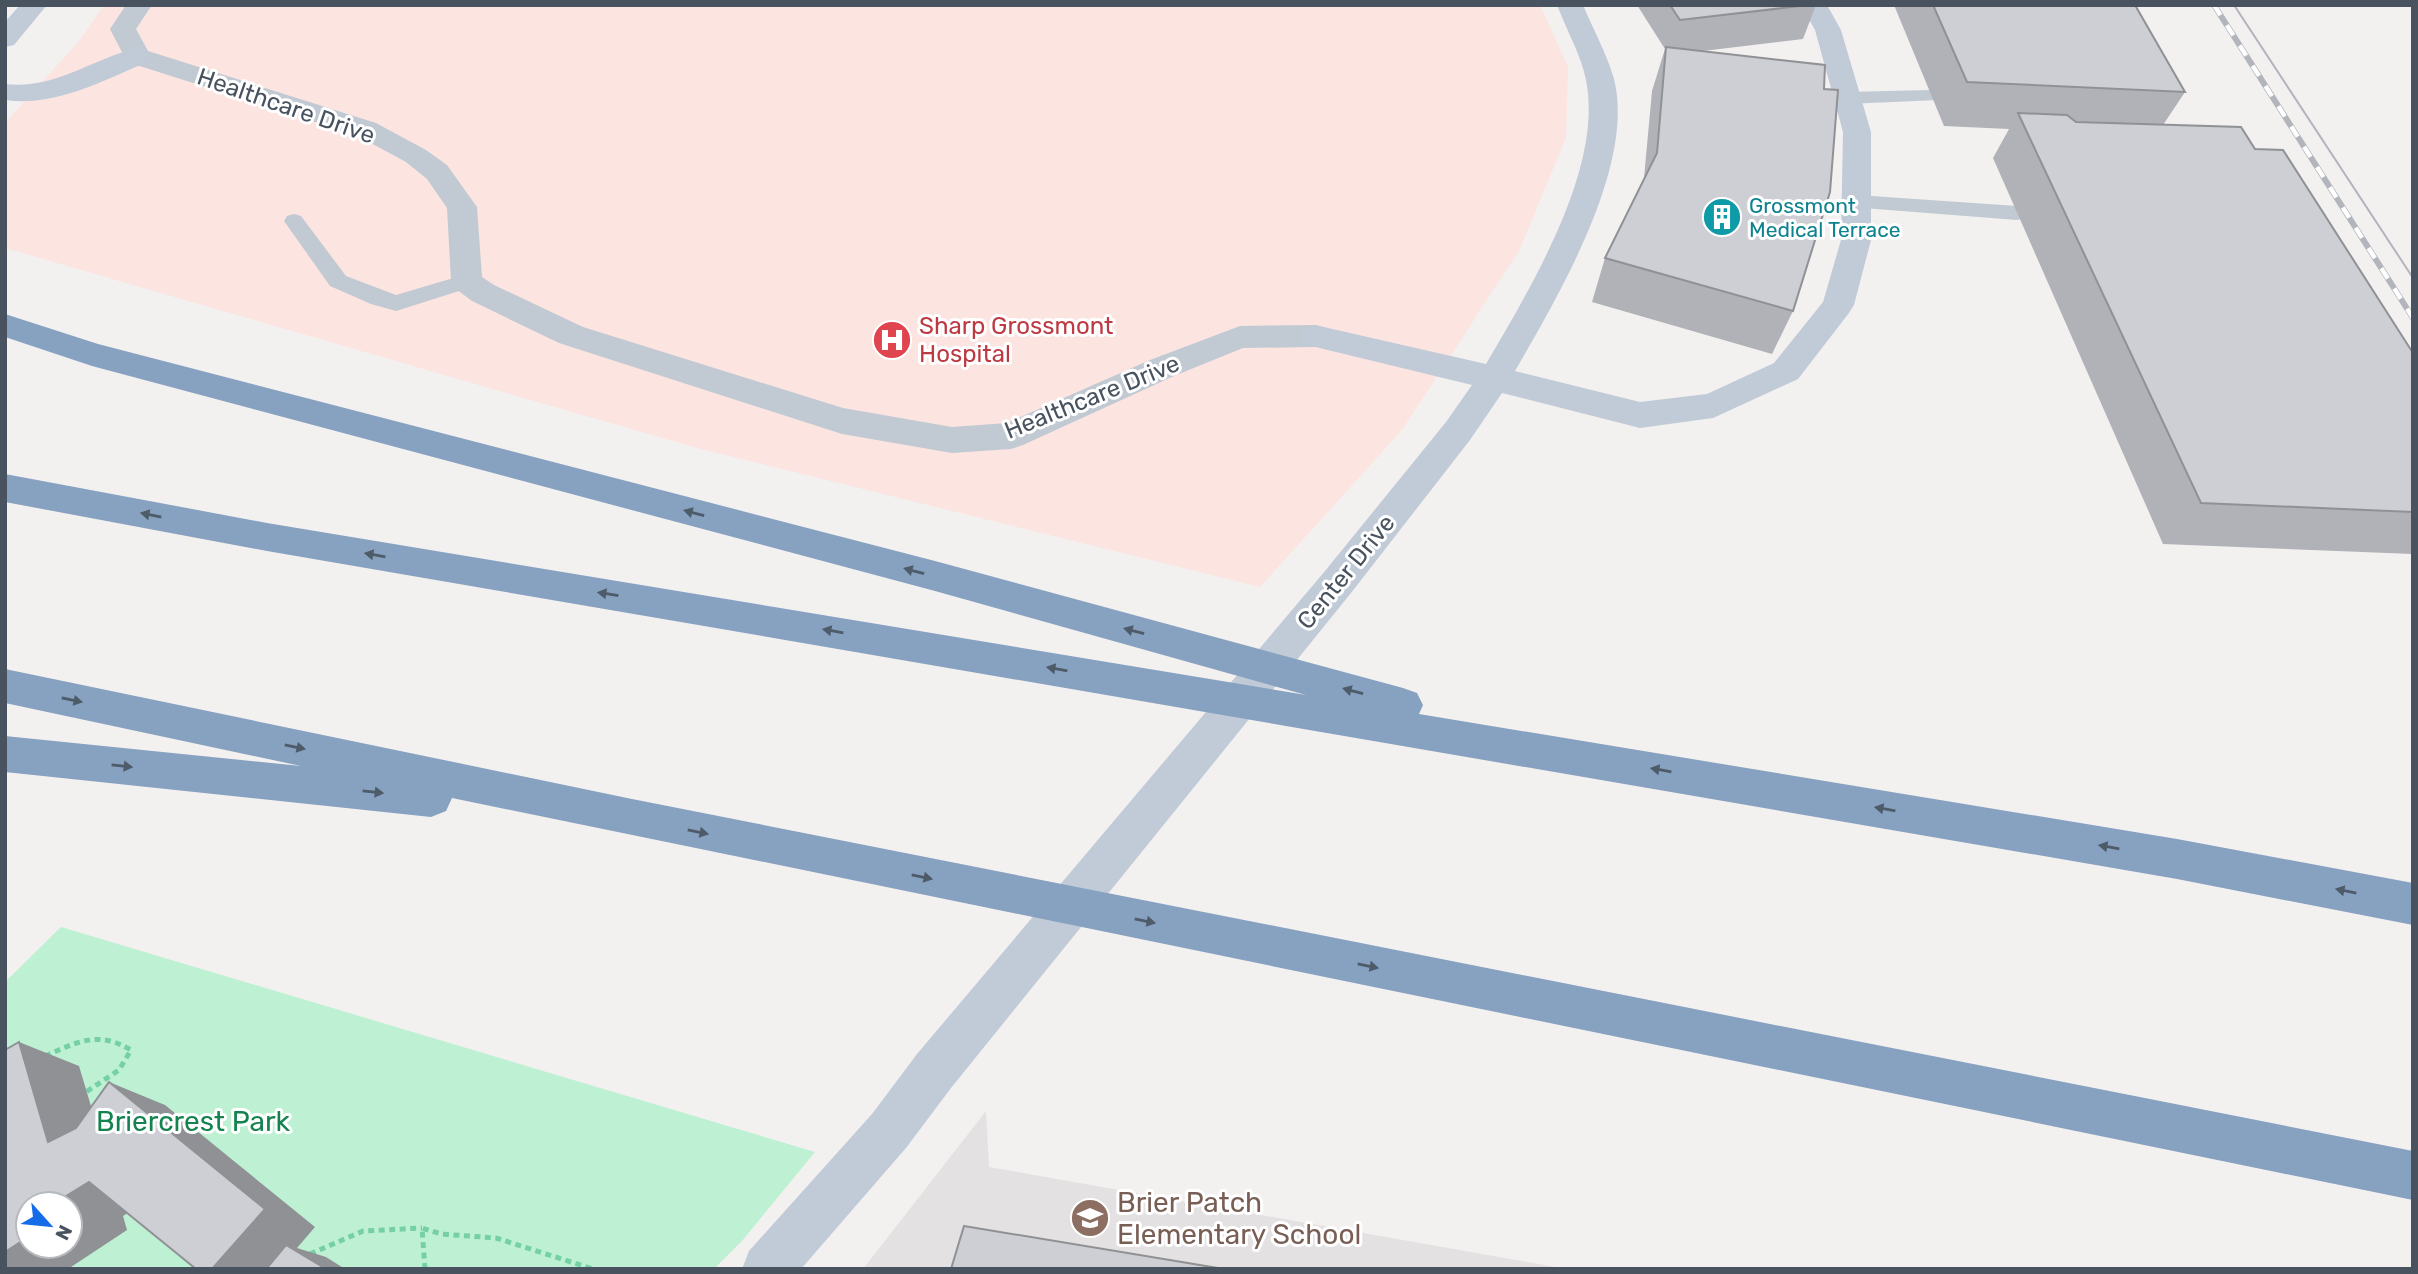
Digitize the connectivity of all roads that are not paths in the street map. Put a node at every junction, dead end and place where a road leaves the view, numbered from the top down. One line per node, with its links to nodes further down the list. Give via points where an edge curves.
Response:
1 (34, 5): 5 (street)
2 (139, 5): 6 (street, via 123,29)
3 (1570, 5): 17 (street, Center Drive, via 1600,80 1603,132 1574,226)
4 (1814, 5): 9 (street, Healthcare Drive, via 1828,30)
5 (5, 39)
6 (137, 56): 7 (street, via 84,80 18,96); 13 (street, Healthcare Drive, via 366,129 416,156 437,172 462,207)
7 (5, 92)
8 (1931, 96): 9 (lane)
9 (1847, 98): 10 (street, Healthcare Drive, via 1857,132)
10 (1857, 202): 11 (lane); 17 (street, Healthcare Drive, via 1856,240 1838,305 1786,371 1713,406 1640,415)
11 (1906, 207): 11 (lane, via 1945,223 2017,212 1938,193)
12 (294, 221): 13 (lane, via 338,281 379,299 396,303)
13 (467, 281): 17 (street, Healthcare Drive, via 571,335 842,421 951,440 1011,436 1240,337 1315,336)
14 (5, 325): 16 (highway)
15 (5, 338): 16 (highway)
16 (92, 354): 21 (highway, one-way to 16, via 934,576)
17 (1494, 379): 25 (street, Center Drive, via 1338,582 889,1131)
18 (5, 488): 21 (highway, one-way to 18, via 280,539)
19 (5, 686): 22 (highway, one-way to 22)
20 (5, 754): 22 (highway, one-way to 22)
21 (1608, 761): 23 (highway, one-way to 21)
22 (632, 818): 24 (highway, one-way to 24)
23 (2413, 904)
24 (2401, 1174)
25 (767, 1269)

